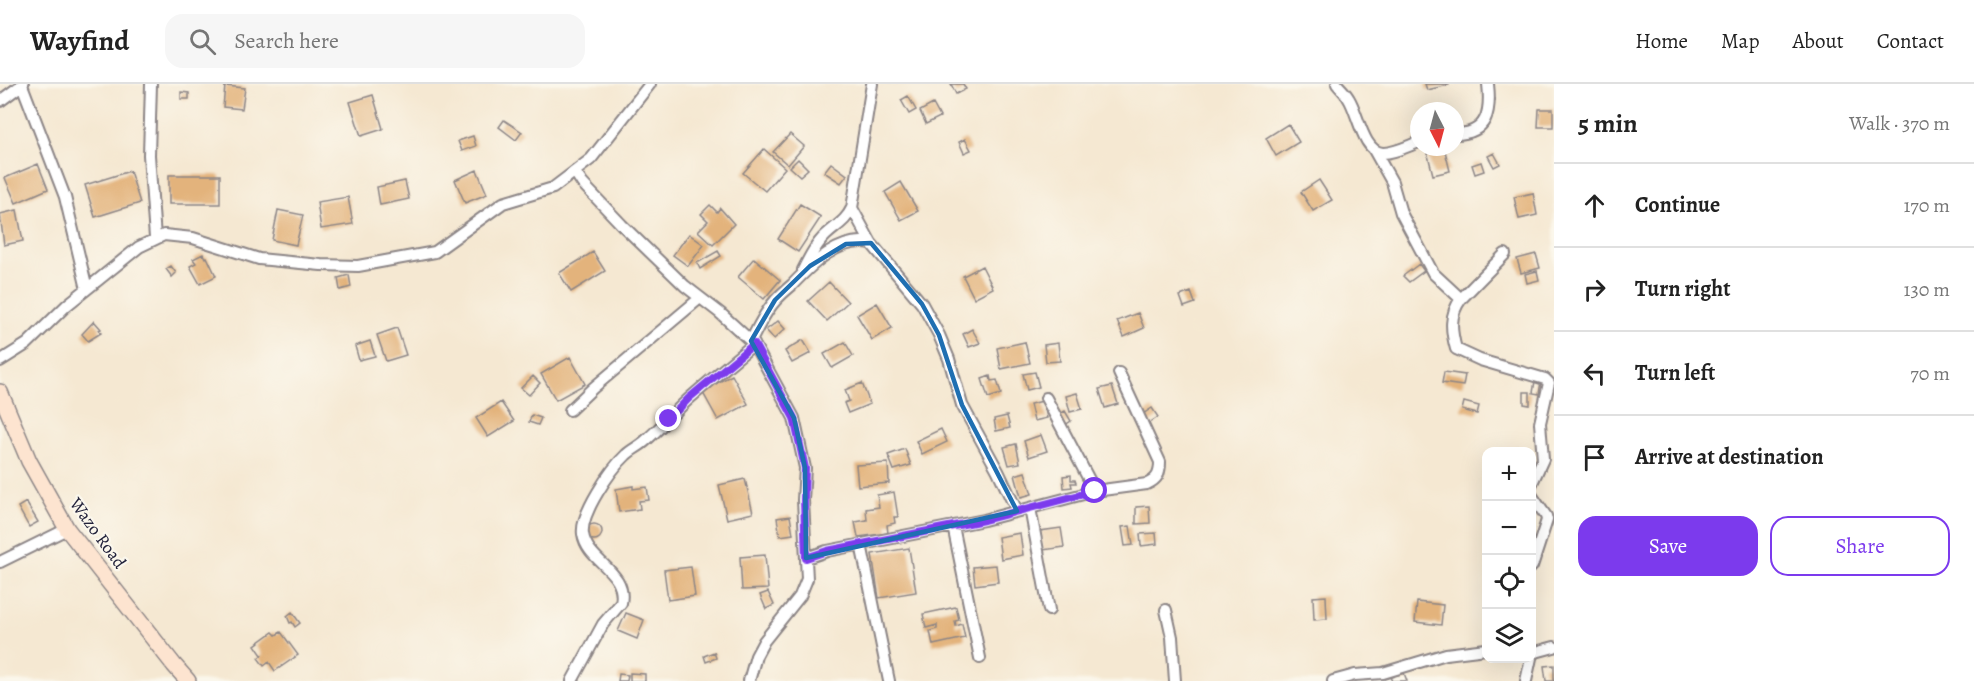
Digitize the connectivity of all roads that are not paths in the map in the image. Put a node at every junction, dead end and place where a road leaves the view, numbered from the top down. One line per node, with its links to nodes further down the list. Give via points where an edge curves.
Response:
1 (151, 84): 13 (street, via 149,155)
2 (650, 84): 11 (street, via 591,159)
3 (873, 84): 12 (street)
4 (1337, 84): 10 (street, via 1349,98 1366,142)
5 (1488, 84): 8 (street, via 1490,105 1484,121)
6 (18, 85): 7 (street); 17 (street, via 65,197)
7 (0, 101)
8 (1464, 134)
9 (1410, 145): 10 (street, via 1383,153)
10 (1374, 150): 19 (street, via 1433,273)
11 (575, 172): 13 (street, via 553,188 503,204 435,252 358,266 259,259 192,238); 18 (street, via 622,225)
12 (852, 208): 14 (street); 16 (street, via 816,246)
13 (155, 238): 17 (street)
14 (871, 243): 16 (street, via 846,244 826,254); 30 (street, via 922,304 939,335 962,405)
15 (1504, 254): 19 (street)
16 (800, 276): 20 (street, via 775,300)
17 (87, 289): 21 (street, via 27,344)
18 (700, 298): 20 (street); 25 (street)
19 (1461, 299): 26 (street, via 1451,324 1456,349 1549,383 1540,423 1543,459)
20 (752, 342): 35 (street, via 794,418 805,468); 46 (street, via 626,454 592,502 582,527 585,544 614,574 622,588 622,598)
21 (0, 361)
22 (1119, 373): 27 (street, via 1160,462 1160,473 1147,484)
23 (0, 392): 32 (main road, Wazo Road, via 29,461)
24 (1046, 398): 27 (street)
25 (570, 410)
26 (1536, 474)
27 (1095, 491): 29 (street)
28 (1535, 501): 34 (street, via 1547,520)
29 (1030, 508): 30 (street); 37 (street)
30 (1017, 511): 31 (street)
31 (953, 526): 33 (street); 42 (street)
32 (67, 529): 36 (street); 45 (main road, Wazo Road)
33 (861, 544): 35 (street); 48 (street)
34 (1536, 555)
35 (806, 558): 47 (street, via 807,579 801,596 764,641)
36 (0, 562)
37 (1049, 610)
38 (1166, 610): 49 (street)
39 (1554, 646): 41 (street)
40 (1482, 647): 44 (street, via 1446,654)
41 (1536, 653)
42 (980, 658)
43 (1530, 663): 51 (street)
44 (1383, 677): 50 (street, via 1355,675)
45 (188, 681)
46 (572, 681)
47 (749, 681)
48 (889, 681)
49 (1175, 681)
50 (1333, 681)
51 (1526, 681)

